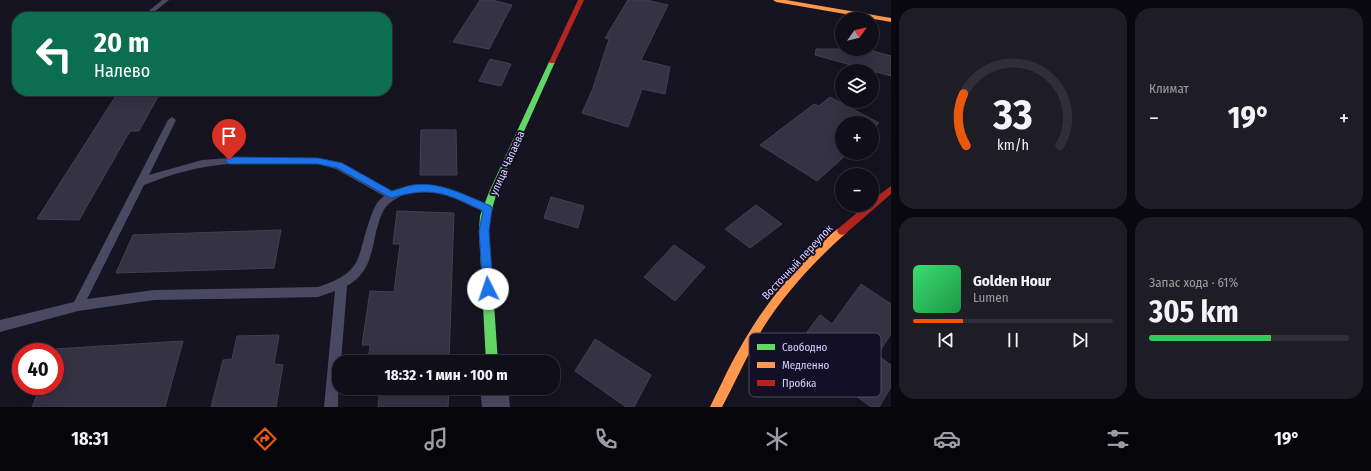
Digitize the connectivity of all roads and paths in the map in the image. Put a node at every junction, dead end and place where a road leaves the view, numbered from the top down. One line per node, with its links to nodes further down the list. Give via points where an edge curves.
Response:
1 (166, 0): 4 (lane)
2 (581, 0): 10 (street, улица Чапаева, via 493,192)
3 (776, 0): 5 (street)
4 (150, 12)
5 (891, 20)
6 (172, 120): 7 (lane)
7 (140, 182): 9 (lane, via 202,163 229,160 313,160 339,166); 12 (lane)
8 (891, 189): 14 (street, Восточный переулок, via 831,240 778,298)
9 (391, 195): 10 (lane, via 414,188 434,188); 11 (lane, via 380,207 360,267)
10 (488, 209): 16 (street, улица Чапаева, via 484,231)
11 (341, 285): 12 (lane, via 318,292 154,295); 18 (lane)
12 (78, 306): 13 (lane)
13 (0, 326)
14 (755, 333)
15 (749, 344): 20 (street, Восточный переулок)
16 (492, 355)
17 (495, 395): 19 (street)
18 (332, 407)
19 (496, 407)
20 (716, 407)

